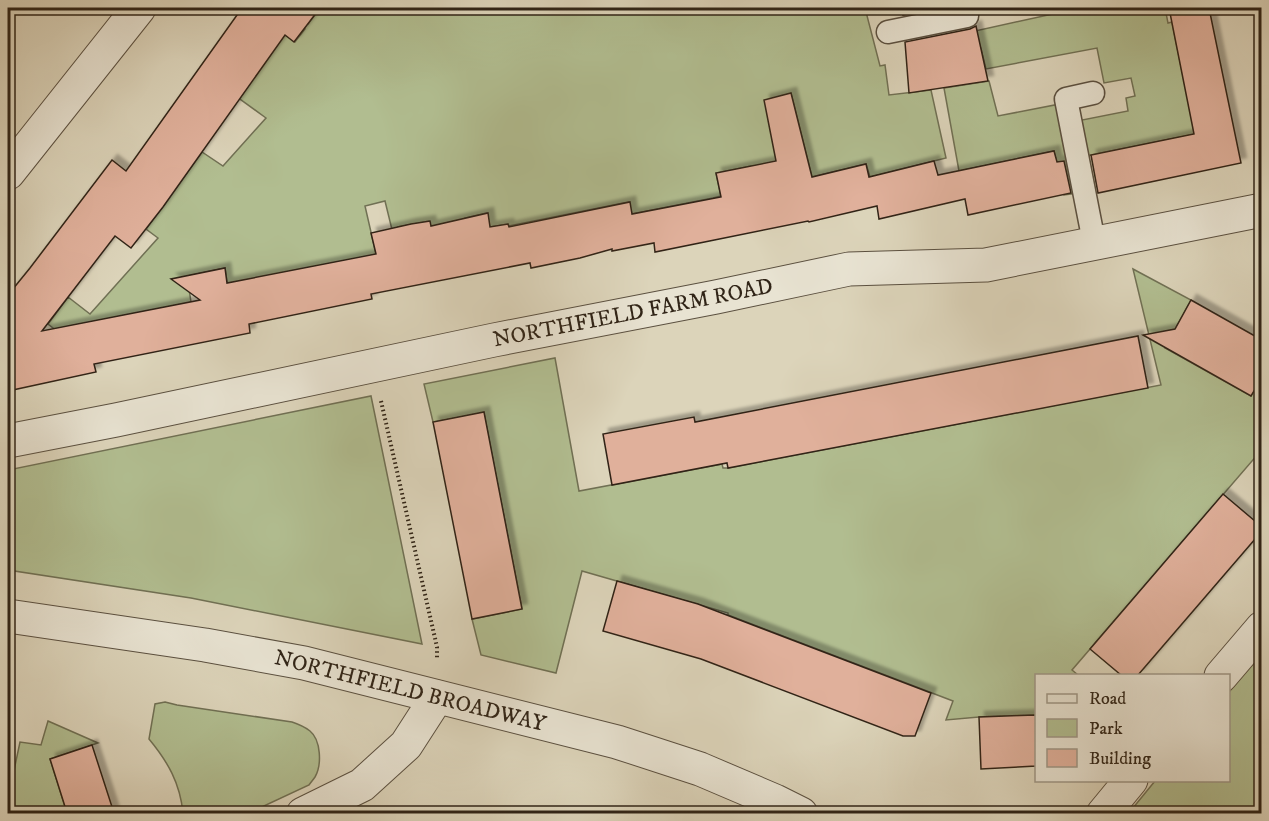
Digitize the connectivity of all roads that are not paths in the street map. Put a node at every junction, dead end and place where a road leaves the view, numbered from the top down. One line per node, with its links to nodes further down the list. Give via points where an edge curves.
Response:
1 (139, 8): 5 (street)
2 (966, 8): 3 (lane, via 967,16)
3 (888, 32)
4 (1093, 93): 7 (lane, via 1066,99)
5 (8, 173)
6 (1262, 210): 7 (street, NORTHFIELD FARM ROAD)
7 (1095, 242): 8 (street, NORTHFIELD FARM ROAD, via 986,265 849,269)
8 (8, 441)
9 (8, 616): 12 (street, NORTHFIELD BROADWAY, via 304,663)
10 (1262, 628): 11 (street)
11 (1222, 674)
12 (437, 697): 14 (street, via 406,745 362,785); 15 (street, NORTHFIELD BROADWAY, via 700,769)
13 (1129, 782): 16 (street)
14 (303, 813)
15 (801, 813)
16 (1103, 813)

